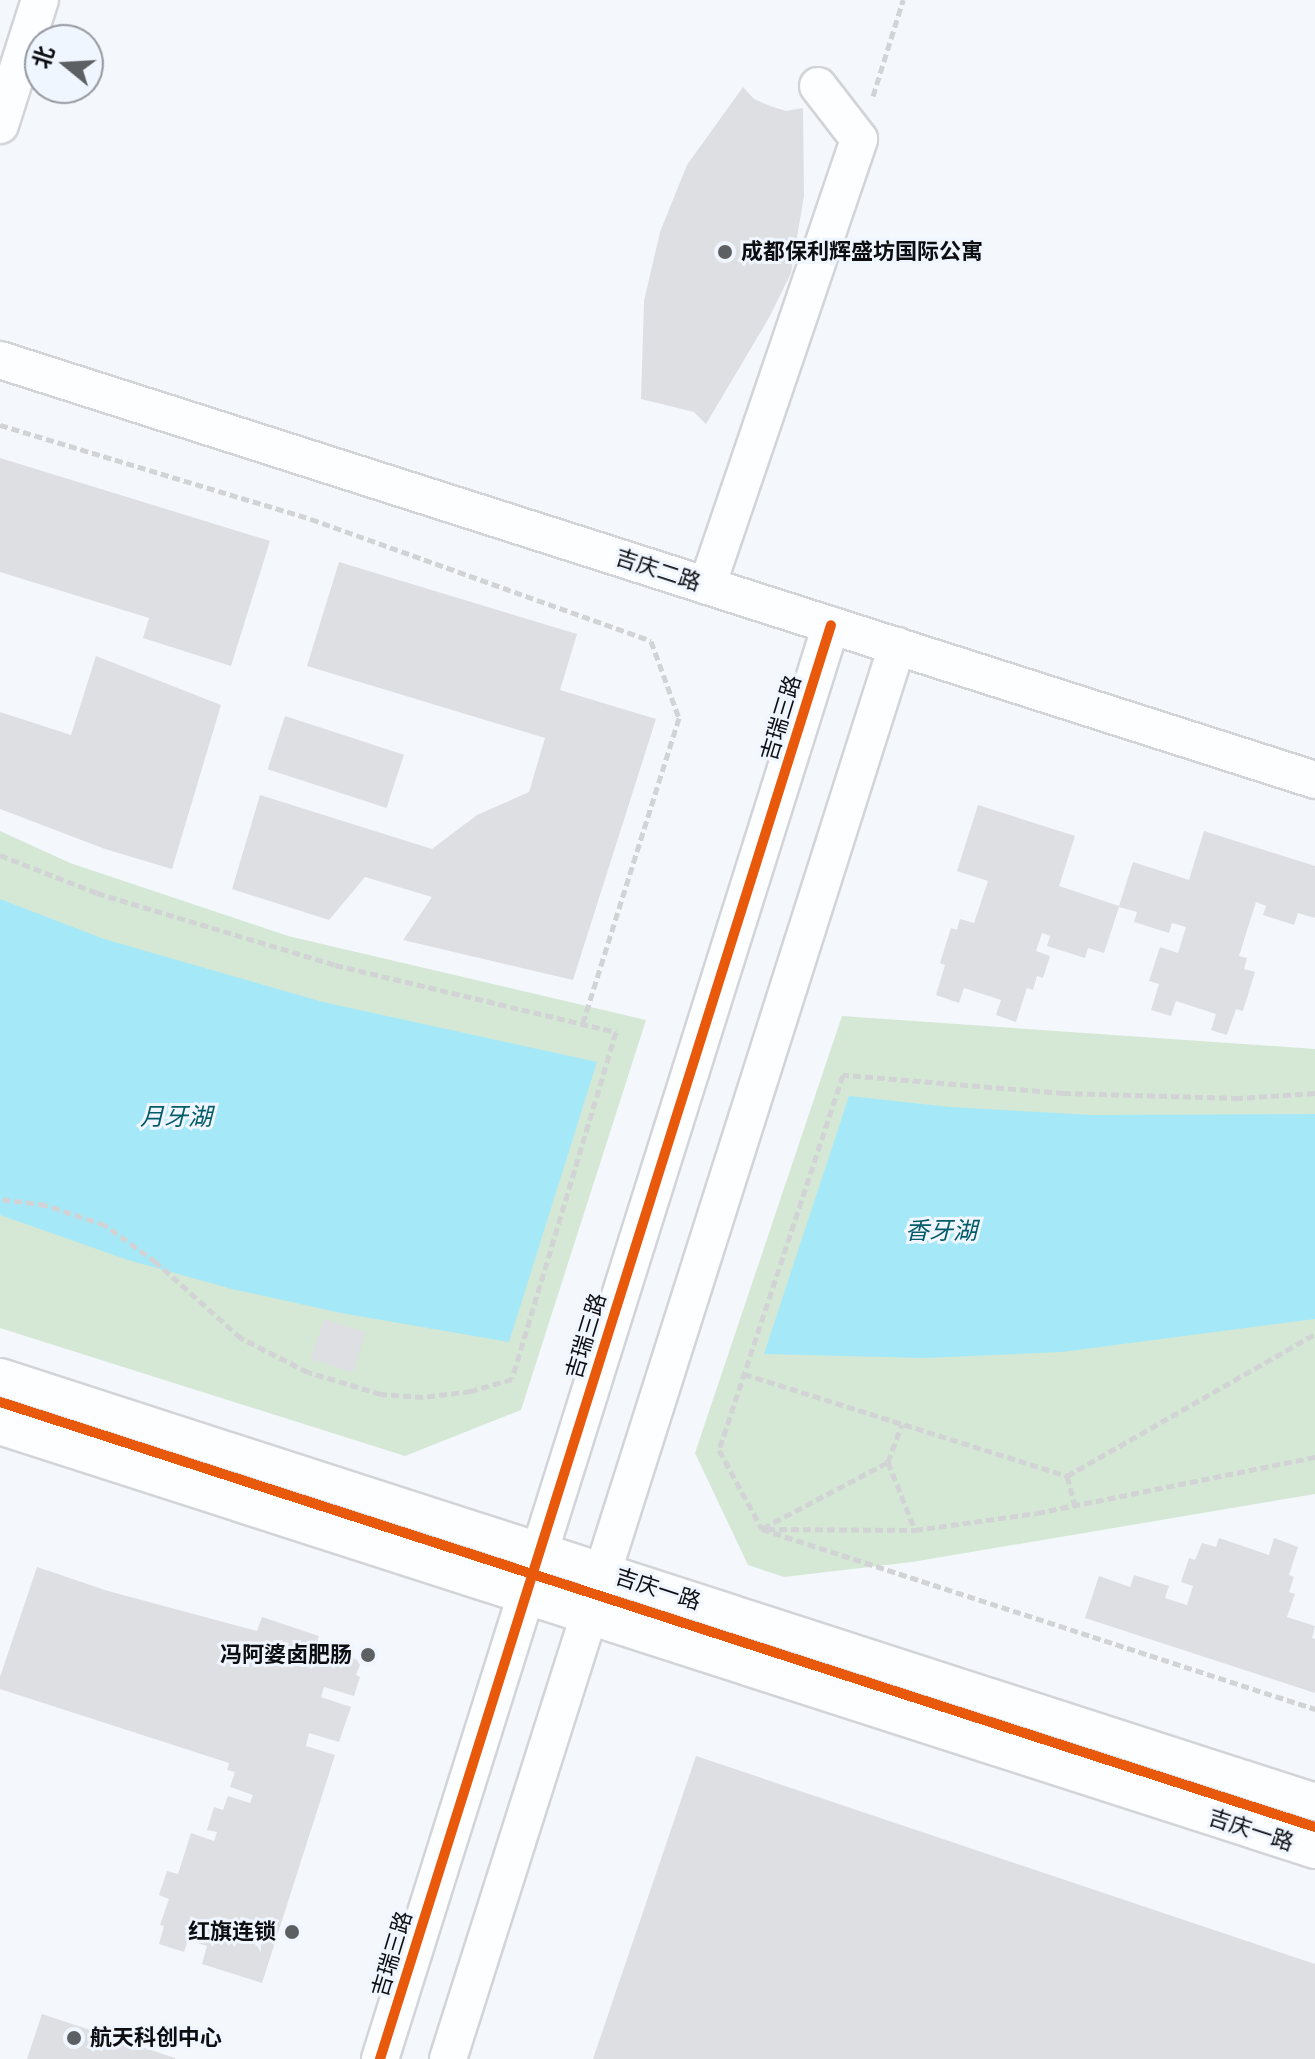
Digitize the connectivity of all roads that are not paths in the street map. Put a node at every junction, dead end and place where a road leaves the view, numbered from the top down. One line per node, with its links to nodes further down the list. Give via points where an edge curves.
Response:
1 (40, 0): 3 (street)
2 (818, 86): 5 (street, via 859,139)
3 (0, 125)
4 (0, 360): 5 (street, 吉庆二路)
5 (707, 586): 6 (street, 吉庆二路)
6 (831, 625): 7 (street, 吉庆二路); 11 (street, 吉瑞三路)
7 (897, 646): 8 (street, 吉庆二路); 12 (street)
8 (1315, 780)
9 (0, 1377): 11 (street, 吉庆一路)
10 (0, 1426): 13 (street, 吉庆一路)
11 (539, 1551): 12 (street, 吉庆一路); 13 (street, 吉瑞三路)
12 (601, 1571): 14 (street); 15 (street, 吉庆一路)
13 (526, 1595): 14 (street, 吉庆一路); 17 (street, 吉瑞三路)
14 (587, 1615): 16 (street, 吉庆一路); 18 (street)
15 (1315, 1802)
16 (1315, 1850)
17 (380, 2059)
18 (448, 2059)

